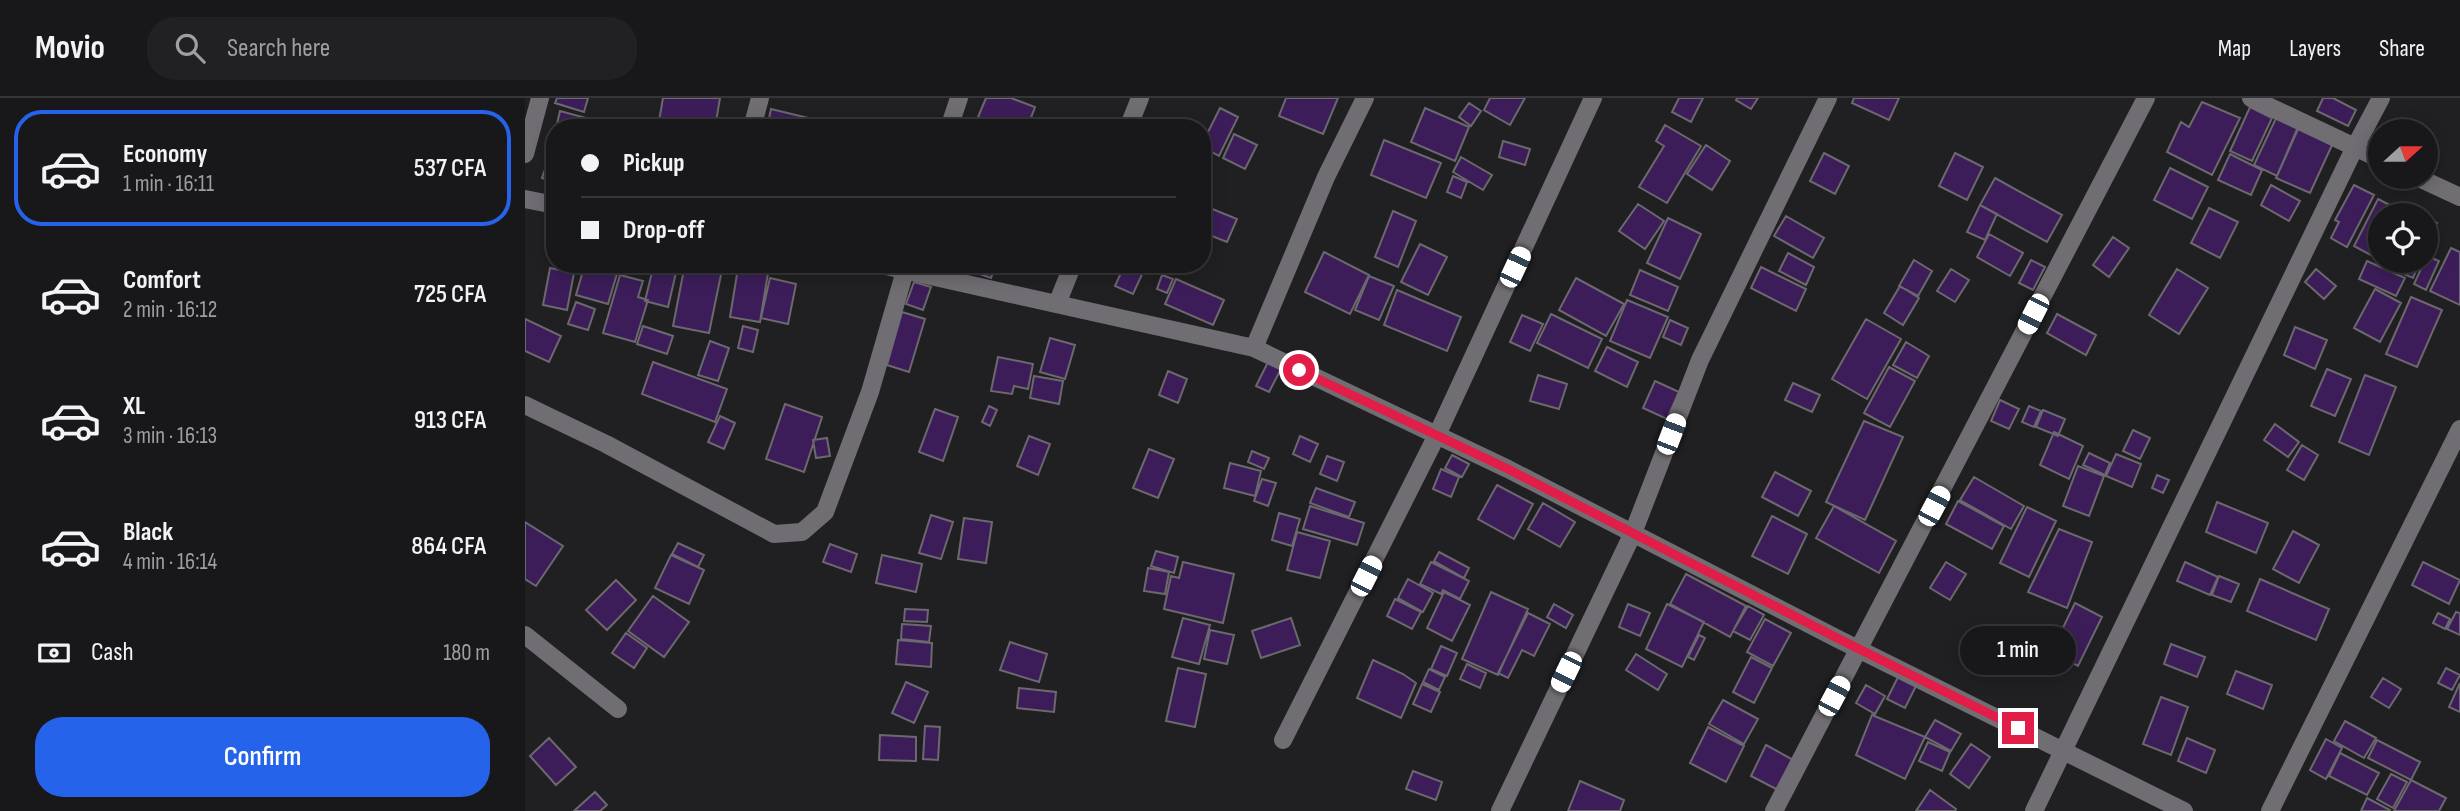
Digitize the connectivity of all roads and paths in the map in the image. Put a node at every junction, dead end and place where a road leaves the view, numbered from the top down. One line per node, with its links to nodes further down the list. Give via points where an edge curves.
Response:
1 (540, 98): 16 (street)
2 (760, 98): 11 (street)
3 (959, 98): 12 (street)
4 (1140, 98): 13 (street)
5 (1365, 98): 25 (street, via 1326,177)
6 (1593, 98): 28 (street)
7 (1828, 98): 29 (street, via 1700,360)
8 (2146, 98): 31 (street)
9 (2252, 98): 14 (street)
10 (2381, 98): 14 (street)
11 (754, 119)
12 (952, 119)
13 (1132, 119)
14 (2355, 147): 15 (street); 34 (street)
15 (2368, 153)
16 (525, 154)
17 (2438, 187): 18 (street)
18 (2460, 197)
19 (525, 199): 20 (street)
20 (546, 203)
21 (904, 273): 26 (street, via 870,392 825,512 802,532 774,534)
22 (930, 273): 24 (street)
23 (1069, 273): 24 (street)
24 (1057, 304): 25 (street)
25 (1254, 348): 28 (street)
26 (525, 405)
27 (2460, 429): 39 (street)
28 (1437, 435): 29 (street); 33 (street)
29 (1633, 533): 31 (street); 35 (street)
30 (525, 635): 32 (street)
31 (1859, 650): 34 (street); 36 (street)
32 (618, 709)
33 (1283, 740)
34 (2063, 750): 37 (street); 38 (street)
35 (1500, 811)
36 (1774, 811)
37 (2034, 811)
38 (2184, 811)
39 (2270, 811)

